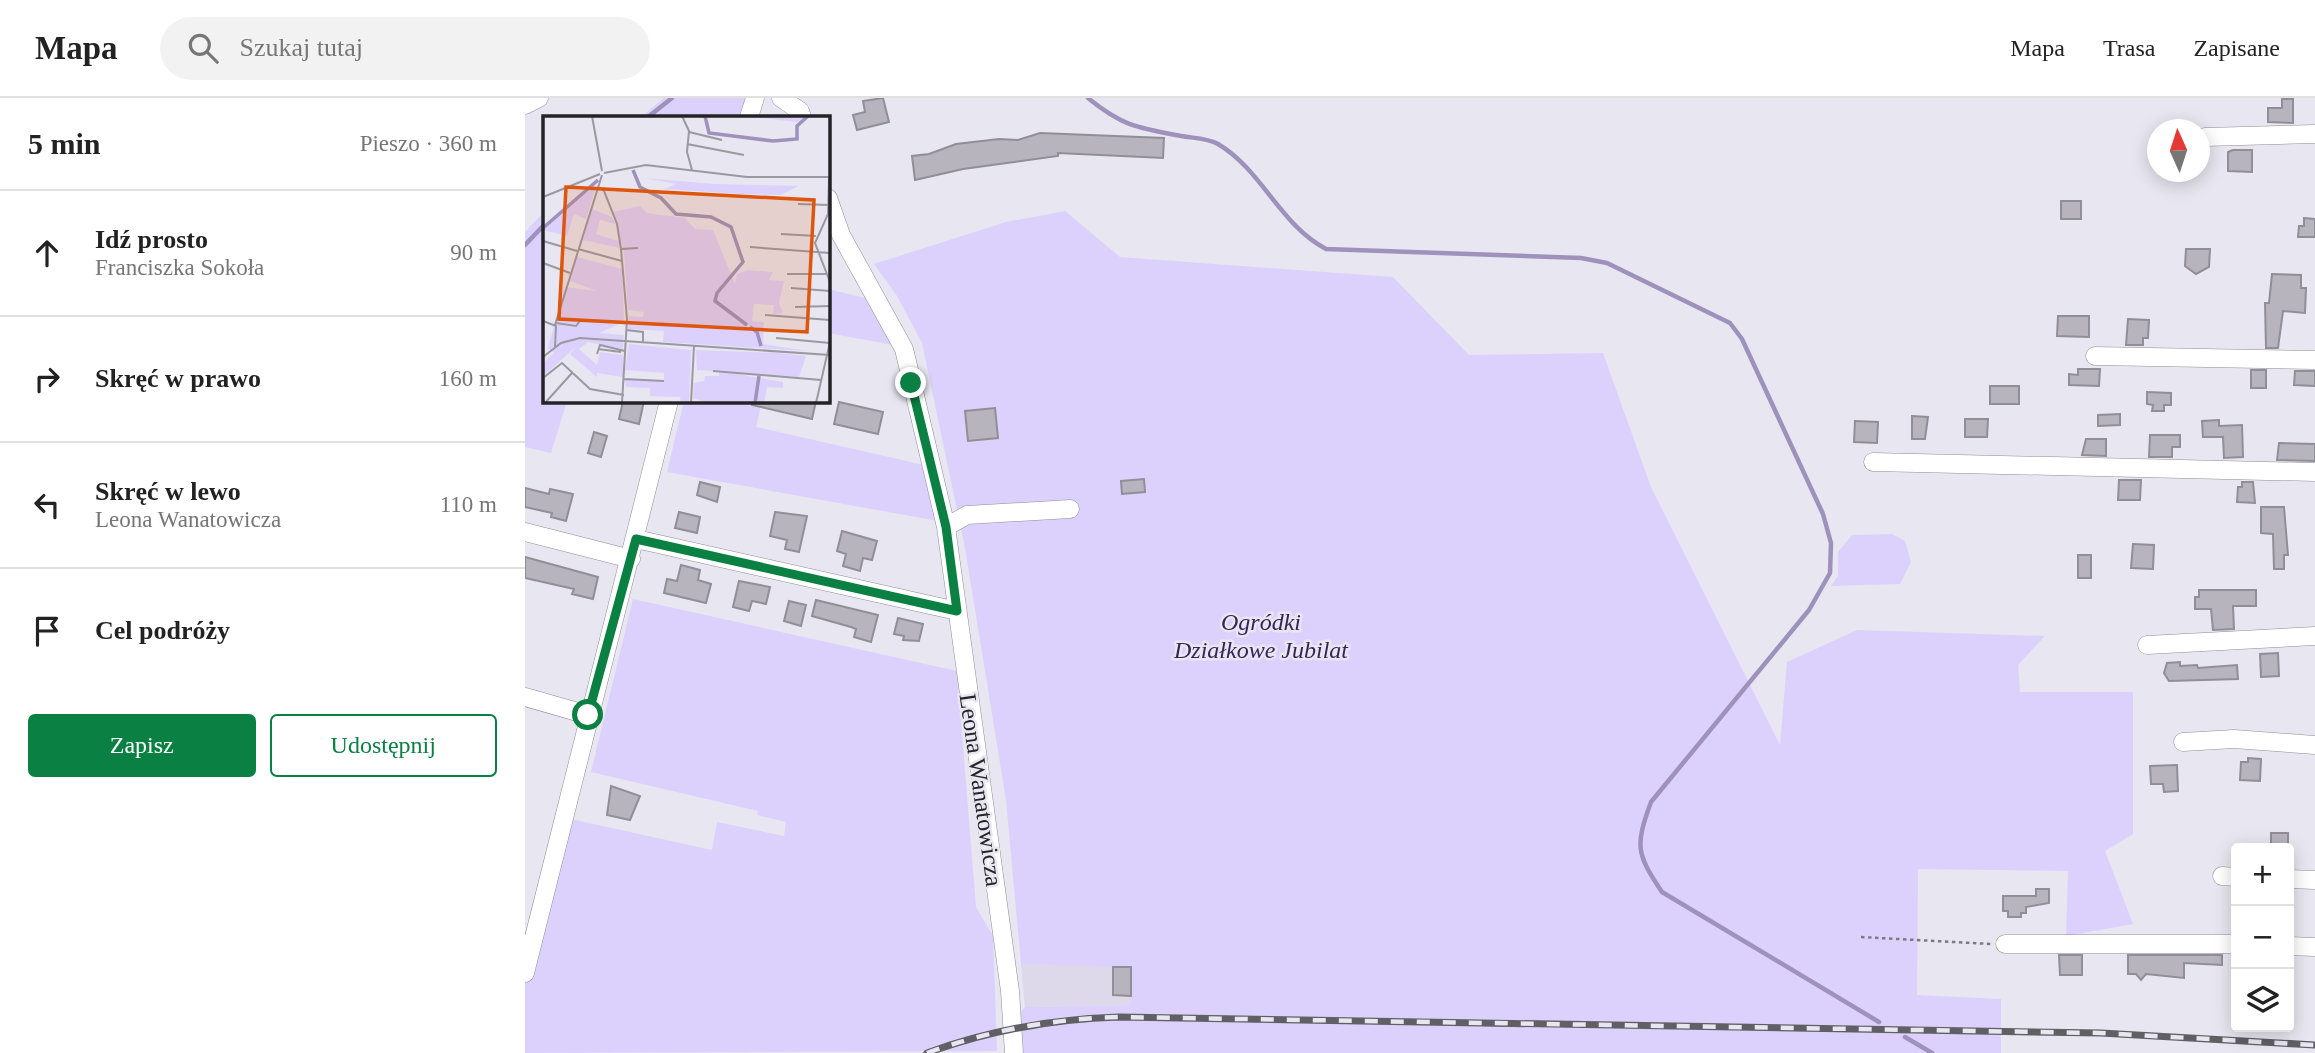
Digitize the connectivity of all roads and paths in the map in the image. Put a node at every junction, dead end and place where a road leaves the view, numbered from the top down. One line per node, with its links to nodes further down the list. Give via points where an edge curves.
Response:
1 (539, 98): 4 (street)
2 (755, 98): 5 (street)
3 (781, 98): 6 (street)
4 (525, 105)
5 (749, 116)
6 (802, 116)
7 (2315, 134): 8 (street)
8 (2210, 137)
9 (829, 201): 16 (street, Leona Wanatowicza, via 841,235 904,349)
10 (2095, 356): 11 (street)
11 (2315, 360)
12 (669, 402): 18 (street)
13 (1873, 462): 14 (street)
14 (2315, 472)
15 (1069, 509): 16 (street, via 967,515)
16 (946, 527): 20 (street, Leona Wanatowicza)
17 (525, 532): 19 (street)
18 (636, 539): 19 (street); 20 (street)
19 (631, 559): 24 (street)
20 (957, 611): 35 (street, Leona Wanatowicza, via 1010,991)
21 (2315, 636): 22 (street)
22 (2147, 645)
23 (525, 697): 24 (street)
24 (588, 715): 34 (street)
25 (2183, 742): 26 (street, via 2271,740)
26 (2315, 745)
27 (2294, 879): 28 (street)
28 (2315, 880)
29 (1861, 937): 30 (path)
30 (2005, 944): 31 (street)
31 (2231, 944)
32 (2294, 946): 33 (street)
33 (2315, 947)
34 (526, 963)
35 (1014, 1053)

